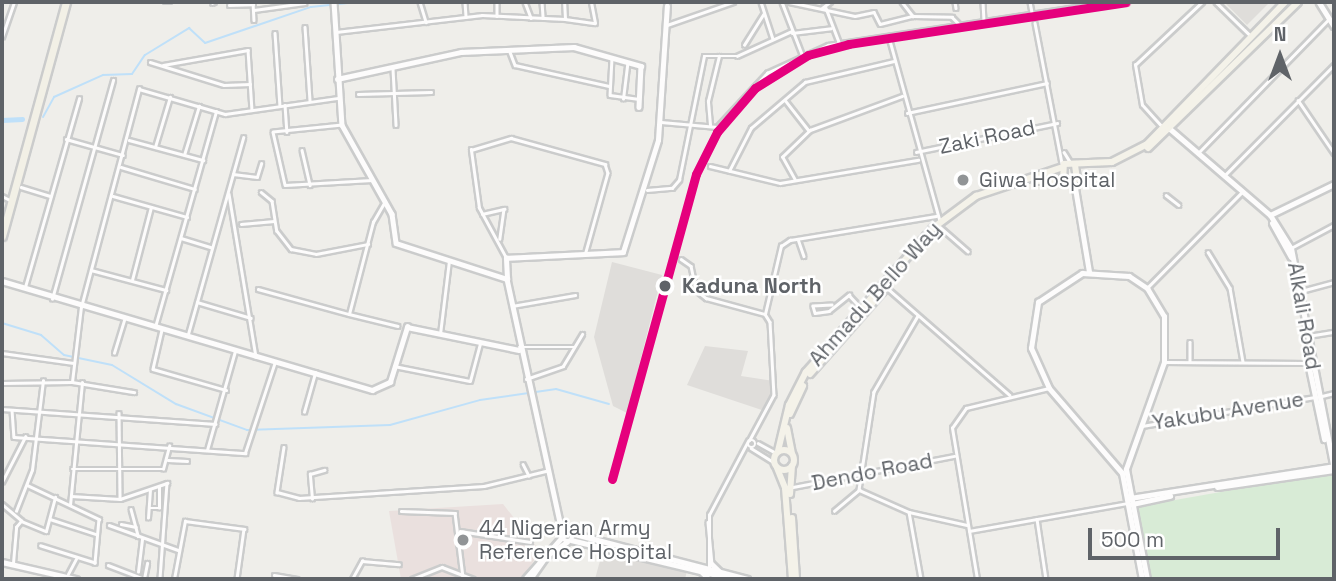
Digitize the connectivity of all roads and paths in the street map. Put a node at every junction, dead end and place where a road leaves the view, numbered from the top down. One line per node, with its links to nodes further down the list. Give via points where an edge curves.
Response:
1 (14, 2): 58 (street)
2 (64, 2): 73 (highway)
3 (420, 2): 47 (street)
4 (465, 2): 39 (street)
5 (497, 2): 40 (street)
6 (525, 2): 41 (street)
7 (542, 2): 42 (street)
8 (564, 2): 43 (street)
9 (591, 2): 43 (street, via 594,23)
10 (733, 2): 50 (street)
11 (761, 2): 37 (street)
12 (782, 2): 55 (street)
13 (789, 2): 30 (street)
14 (822, 2): 15 (street); 33 (street)
15 (830, 2)
16 (902, 2): 38 (street)
17 (955, 2): 34 (street)
18 (983, 2): 46 (street)
19 (1030, 2): 36 (street)
20 (1101, 2): 21 (street); 36 (street)
21 (1110, 2)
22 (1202, 2): 105 (street, via 1135,65 1142,105)
23 (1216, 2): 57 (street)
24 (1285, 2): 57 (main road)
25 (1298, 2): 105 (main road)
26 (1319, 2): 44 (street)
27 (253, 3): 31 (street); 35 (street)
28 (305, 3): 35 (street)
29 (333, 3): 54 (street)
30 (797, 3): 33 (street)
31 (229, 5)
32 (667, 6): 50 (street)
33 (824, 8): 38 (street, via 855,16 874,12 880,24); 53 (street)
34 (956, 8)
35 (254, 10): 45 (street)
36 (1032, 12): 46 (street)
37 (763, 15): 60 (street); 62 (street)
38 (913, 16): 49 (street, via 952,18)
39 (466, 17): 40 (street); 47 (street)
40 (497, 17): 41 (street)
41 (531, 18): 42 (street)
42 (543, 18): 43 (street)
43 (565, 19)
44 (1329, 19): 51 (street); 116 (street)
45 (254, 20)
46 (984, 20): 49 (street)
47 (426, 22): 54 (street)
48 (1035, 23): 77 (street)
49 (960, 24): 59 (street)
50 (667, 25): 98 (street)
51 (1334, 26)
52 (305, 27): 90 (street)
53 (831, 28): 55 (street); 61 (street)
54 (335, 32): 74 (street)
55 (792, 32): 60 (street); 64 (street)
56 (275, 33): 93 (street)
57 (1251, 36): 105 (main road)
58 (2, 37)
59 (889, 37): 61 (street); 68 (street)
60 (773, 38): 65 (street, via 737,56)
61 (839, 42): 64 (street)
62 (744, 44)
63 (509, 48): 66 (street, via 574,47); 72 (street); 78 (street, via 515,65)
64 (802, 54): 103 (street, via 767,73 717,127)
65 (719, 56): 100 (street, via 704,56); 103 (street, via 708,101)
66 (612, 57): 67 (street); 78 (street)
67 (627, 61): 86 (street); 87 (street, via 642,68)
68 (894, 61): 82 (street); 88 (street, via 827,74)
69 (150, 62): 70 (street)
70 (163, 65): 76 (street, via 224,85); 76 (street, via 246,50)
71 (1334, 65): 89 (street)
72 (393, 66): 74 (street); 81 (street)
73 (44, 79): 145 (highway); 160 (highway)
74 (337, 79): 84 (street)
75 (113, 80): 110 (street)
76 (250, 83): 95 (street)
77 (1048, 83): 97 (street); 99 (street)
78 (609, 86): 86 (street, via 610,95)
79 (432, 92): 81 (street)
80 (358, 94): 81 (street)
81 (394, 94): 102 (street)
82 (902, 96): 97 (street); 104 (street)
83 (170, 97): 92 (street); 109 (street, via 139,89); 111 (street)
84 (338, 98): 90 (street); 101 (street)
85 (79, 99): 108 (street)
86 (623, 99): 87 (street)
87 (639, 99): 94 (street)
88 (785, 100): 104 (street); 126 (street, via 751,128)
89 (1298, 100): 115 (street); 128 (street)
90 (310, 102): 91 (street)
91 (285, 105): 93 (street); 106 (street)
92 (199, 106): 96 (street); 118 (street)
93 (280, 106): 95 (street)
94 (639, 107)
95 (252, 110): 96 (street)
96 (216, 111): 119 (street)
97 (907, 113): 113 (street)
98 (660, 121): 100 (street); 137 (street)
99 (1058, 122): 113 (street, Zaki Road); 114 (street)
100 (693, 124): 103 (street); 137 (street, via 677,183)
101 (342, 125): 106 (street); 129 (street)
102 (396, 125)
103 (710, 127)
104 (810, 130): 130 (street, via 782,157)
105 (1166, 131): 116 (main road, Alkali Road); 122 (main road, Ahmadu Bello Way, via 1120,160); 131 (main road, Ahmadu Bello Way, via 1137,155); 140 (main road, Alkali Road)
106 (287, 132): 133 (street, via 272,135 284,183)
107 (243, 138): 127 (street)
108 (66, 139): 110 (street); 143 (street)
109 (127, 139): 111 (street); 117 (street)
110 (94, 146): 117 (street); 187 (street)
111 (155, 147): 118 (street)
112 (302, 150): 133 (street)
113 (916, 152): 120 (street)
114 (1064, 152): 122 (street); 125 (street)
115 (1334, 153)
116 (1196, 154): 128 (main road, Alkali Road)
117 (123, 155): 124 (street)
118 (184, 155): 119 (street)
119 (203, 160): 136 (street)
120 (918, 160): 130 (street); 155 (street)
121 (261, 164): 127 (street, via 257,177)
122 (1073, 164): 125 (main road, Ahmadu Bello Way); 131 (main road)
123 (710, 166): 126 (street)
124 (120, 167): 136 (street); 144 (street)
125 (1061, 167): 132 (main road); 155 (main road, Ahmadu Bello Way, via 988,190)
126 (729, 171): 130 (street, via 772,183)
127 (233, 174): 138 (street)
128 (1223, 176): 140 (main road, Alkali Road)
129 (372, 180): 133 (street); 147 (street)
130 (795, 180)
131 (1076, 181): 132 (main road, Ahmadu Bello Way); 146 (main road)
132 (1064, 182): 146 (main road); 155 (main road, Ahmadu Bello Way, via 1005,188)
133 (310, 185)
134 (1334, 186): 141 (main road)
135 (21, 187): 143 (street)
136 (195, 189): 153 (street)
137 (647, 190): 169 (street, via 623,252)
138 (228, 191): 165 (street); 196 (street)
139 (261, 192): 154 (street, via 272,201)
140 (1241, 192): 152 (main road, Alkali Road); 181 (street); 219 (main road, Alkali Road, via 1267,217 1291,257)
141 (1319, 194): 152 (main road); 156 (main road)
142 (1166, 195): 148 (street)
143 (51, 196): 182 (street)
144 (112, 196): 149 (street); 174 (street)
145 (6, 198): 150 (highway)
146 (1073, 198): 175 (main road)
147 (386, 200): 164 (street); 173 (street, via 399,246)
148 (1179, 205)
149 (151, 207): 153 (street); 177 (street)
150 (4, 212): 159 (highway)
151 (482, 214): 163 (street); 163 (street, via 504,209); 169 (street, via 472,166 477,145 526,139 605,164 608,173)
152 (1270, 215): 156 (main road, Alkali Road)
153 (187, 217): 161 (street)
154 (274, 221): 157 (street); 164 (street, via 298,252)
155 (939, 221): 162 (street); 167 (street); 180 (main road, Ahmadu Bello Way); 192 (main road, Ahmadu Bello Way)
156 (1276, 223): 166 (main road, Alkali Road)
157 (241, 224)
158 (1334, 225): 166 (street)
159 (2, 226)
160 (2, 236)
161 (181, 238): 165 (street); 184 (street)
162 (798, 239): 170 (street); 194 (street, via 781,246)
163 (499, 241): 171 (street)
164 (368, 244): 193 (street)
165 (213, 247): 188 (street)
166 (1291, 247): 185 (main road, Alkali Road)
167 (968, 251)
168 (1208, 252): 218 (street, via 1230,288)
169 (585, 255): 171 (street)
170 (804, 257)
171 (506, 258): 176 (street)
172 (681, 259): 194 (street, via 691,266 696,290 706,298)
173 (449, 261): 176 (street); 202 (street)
174 (90, 269): 177 (street); 191 (street)
175 (1086, 272): 181 (main road, via 1116,272); 227 (main road, via 1049,290 1031,320 1033,359)
176 (507, 279): 190 (street)
177 (132, 280): 184 (street)
178 (2, 281): 182 (street)
179 (1334, 282): 185 (street)
180 (886, 287): 195 (street); 252 (main road, Ahmadu Bello Way, via 806,380 787,430)
181 (1147, 288): 216 (main road, via 1164,316)
182 (24, 289): 187 (street)
183 (258, 289): 193 (street)
184 (166, 290): 199 (street)
185 (1301, 291): 204 (main road, Alkali Road)
186 (575, 295): 190 (street)
187 (52, 299): 191 (street)
188 (197, 302): 196 (street); 205 (street)
189 (832, 305): 189 (street, via 826,301 813,306 816,313); 192 (street, via 849,295)
190 (512, 306): 209 (street)
191 (81, 307): 197 (street); 214 (street)
192 (861, 308): 251 (main road, Ahmadu Bello Way, via 795,389)
193 (349, 314): 198 (street)
194 (765, 314): 245 (street, via 775,388)
195 (918, 316): 231 (street); 266 (street, via 874,392 863,433)
196 (251, 318): 213 (street)
197 (124, 320): 199 (street); 212 (street)
198 (398, 326)
199 (155, 328): 200 (street)
200 (162, 330): 205 (street); 228 (street, via 154,370)
201 (1334, 332): 204 (street)
202 (440, 334): 207 (street); 220 (street, via 405,329)
203 (582, 334): 208 (street)
204 (1308, 336): 219 (main road, Alkali Road)
205 (187, 337): 210 (street)
206 (1190, 342): 217 (street)
207 (480, 344): 209 (street); 220 (street, via 470,381)
208 (576, 347): 209 (street); 222 (street, via 563,366)
209 (519, 349): 222 (street)
210 (235, 351): 213 (street); 228 (street)
211 (2, 353): 214 (street)
212 (114, 353)
213 (256, 356): 215 (street)
214 (73, 360): 224 (street)
215 (275, 362): 221 (street); 249 (street, via 247,453)
216 (1164, 362): 217 (street); 240 (main road)
217 (1190, 362): 218 (street)
218 (1243, 362): 219 (street)
219 (1310, 363): 232 (main road, Alkali Road)
220 (394, 366): 221 (street, via 387,386 377,391)
221 (315, 373): 238 (street)
222 (526, 379): 265 (street)
223 (43, 381): 224 (street); 225 (street); 235 (street)
224 (72, 382): 226 (street)
225 (2, 383)
226 (82, 383): 229 (street); 236 (street)
227 (1049, 388): 231 (street); 257 (main road)
228 (226, 390): 239 (street)
229 (134, 392)
230 (1334, 393): 232 (street, Yakubu Avenue)
231 (1010, 396): 253 (street, via 960,413 953,428)
232 (1317, 397): 240 (street, Yakubu Avenue); 260 (main road, Alkali Road)
233 (2, 409): 234 (street)
234 (12, 410): 235 (street); 241 (street, via 12,436)
235 (38, 410): 236 (street); 242 (street)
236 (79, 412): 237 (street); 243 (street)
237 (119, 412): 239 (street); 244 (street)
238 (304, 412)
239 (216, 421): 249 (street)
240 (1142, 426): 258 (main road)
241 (25, 437): 242 (street); 268 (street)
242 (35, 438): 243 (street); 269 (street)
243 (76, 440): 244 (street); 262 (street)
244 (117, 441): 246 (street); 264 (street)
245 (752, 441): 248 (street); 248 (street); 250 (street); 251 (street)
246 (169, 445): 249 (street); 254 (street)
247 (284, 447): 277 (street, via 278,495)
248 (751, 447): 250 (street); 259 (street)
249 (208, 450)
250 (742, 450): 315 (street, via 707,520)
251 (777, 452): 252 (main road); 259 (main road, Ahmadu Bello Way)
252 (792, 453): 261 (main road, Ahmadu Bello Way)
253 (954, 456): 266 (street, Dendo Road); 294 (street)
254 (168, 460): 255 (street); 264 (street, via 163,469)
255 (187, 461)
256 (523, 464): 267 (street)
257 (1115, 464): 258 (main road); 278 (main road)
258 (1127, 464): 278 (main road)
259 (775, 465): 261 (main road); 331 (main road, via 785,488)
260 (1332, 465): 278 (main road); 278 (main road)
261 (792, 466): 271 (main road)
262 (72, 469): 264 (street); 274 (street)
263 (324, 470): 277 (street, via 310,474)
264 (115, 471): 276 (street)
265 (546, 471): 267 (street); 291 (street)
266 (863, 474): 271 (street, Dendo Road); 272 (street)
267 (529, 476): 277 (street, via 484,486)
268 (2, 482)
269 (27, 485): 275 (street); 283 (street)
270 (159, 487): 273 (street); 281 (street, via 159,508); 305 (street, via 167,485)
271 (789, 487): 331 (main road)
272 (859, 490): 285 (street); 286 (street)
273 (150, 491): 276 (street); 281 (street)
274 (71, 496): 276 (street); 280 (street)
275 (55, 497): 280 (street); 288 (street)
276 (120, 499)
277 (312, 499)
278 (1130, 502): 289 (street); 335 (main road)
279 (2, 504): 283 (street)
280 (70, 505): 299 (street, via 99,519)
281 (149, 508): 287 (street)
282 (131, 509): 295 (street)
283 (16, 511): 290 (street)
284 (401, 511): 296 (street, via 450,510)
285 (834, 511)
286 (909, 512): 294 (street); 332 (street)
287 (148, 517)
288 (50, 519): 290 (street, via 46,531); 299 (street)
289 (1037, 519): 297 (street); 334 (street)
290 (21, 521): 309 (street)
291 (559, 523): 298 (street); 300 (street)
292 (121, 524): 295 (street)
293 (109, 525): 301 (street)
294 (967, 525): 297 (street)
295 (136, 527): 301 (street)
296 (460, 531): 303 (street); 318 (street)
297 (968, 531): 333 (street)
298 (570, 532): 300 (street); 302 (street); 313 (street)
299 (97, 534): 307 (street, via 96,563)
300 (563, 536): 302 (street); 328 (street)
301 (140, 538): 305 (street); 314 (street)
302 (569, 541): 313 (street); 328 (street, via 546,556)
303 (530, 542)
304 (41, 546): 307 (street)
305 (165, 547): 306 (street); 321 (street)
306 (178, 550): 322 (street); 323 (street, via 185,521 242,528)
307 (76, 558): 316 (street)
308 (2, 562): 309 (street)
309 (13, 563): 316 (street)
310 (147, 563): 320 (street)
311 (399, 564): 325 (street, via 362,561)
312 (108, 565): 320 (street)
313 (700, 568): 315 (street); 315 (street); 315 (street)
314 (138, 572)
315 (713, 573): 329 (street); 330 (street)
316 (68, 574): 319 (street)
317 (275, 575): 324 (street)
318 (463, 577): 326 (street, via 442,567); 327 (street)
319 (76, 579)
320 (144, 579)
321 (160, 579)
322 (174, 579)
323 (237, 579)
324 (297, 579)
325 (352, 579)
326 (412, 579)
327 (473, 579)
328 (527, 579)
329 (733, 579)
330 (747, 579)
331 (794, 579)
332 (921, 579)
333 (977, 579)
334 (1046, 579)
335 (1144, 579)

